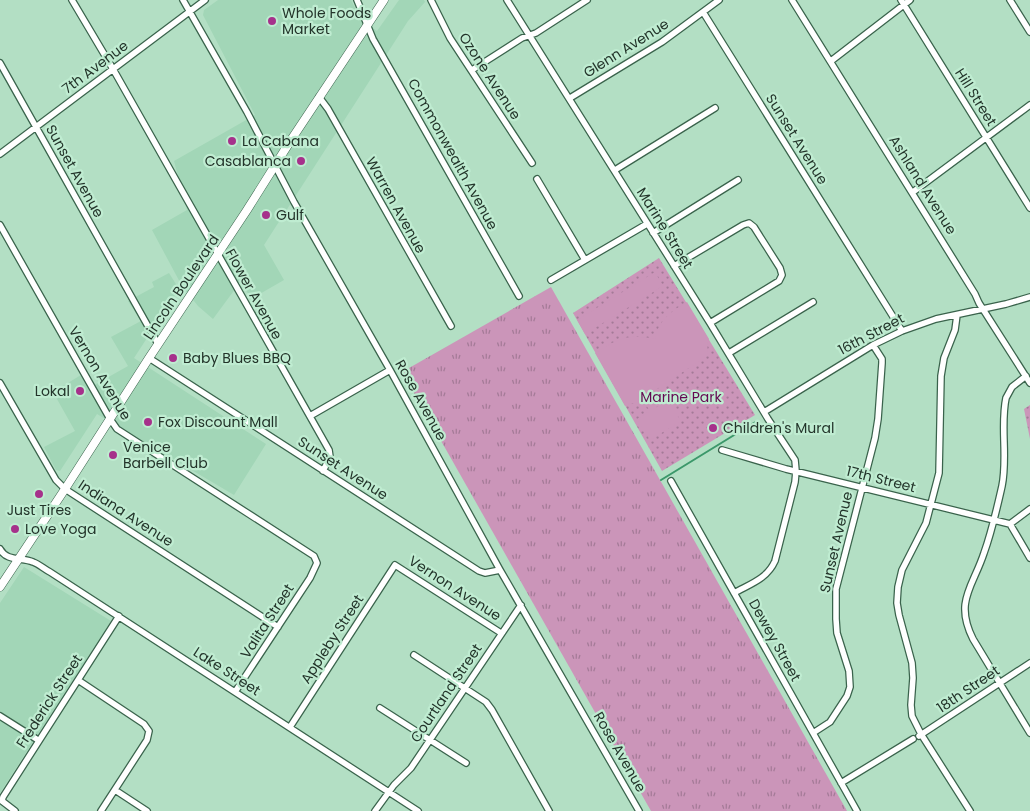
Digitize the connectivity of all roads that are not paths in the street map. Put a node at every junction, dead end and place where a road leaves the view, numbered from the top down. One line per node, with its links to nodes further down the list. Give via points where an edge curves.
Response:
1 (72, 0): 21 (street, Flower Avenue)
2 (183, 0): 14 (street, Rose Avenue)
3 (205, 0): 14 (street, 7th Avenue)
4 (358, 0): 16 (street, Commonwealth Avenue)
5 (384, 0): 16 (highway, Lincoln Boulevard)
6 (431, 0): 22 (street, Ozone Avenue, via 450,38)
7 (507, 0): 18 (street, Marine Street)
8 (587, 0): 18 (street)
9 (719, 0): 15 (street, Glenn Avenue)
10 (792, 0): 19 (street, Ashland Avenue)
11 (910, 0): 13 (street)
12 (1010, 0): 17 (street)
13 (902, 2): 19 (street); 28 (street, Hill Street)
14 (189, 12): 21 (street, 7th Avenue); 31 (street, Rose Avenue)
15 (704, 12): 24 (street, Glenn Avenue, via 662,42); 51 (street, Sunset Avenue)
16 (367, 24): 23 (highway, Lincoln Boulevard); 44 (street, Commonwealth Avenue)
17 (1030, 32)
18 (529, 35): 22 (street); 24 (street, Marine Street)
19 (830, 61): 35 (street, Ashland Avenue)
20 (0, 63): 27 (street, Sunset Avenue)
21 (113, 69): 27 (street, 7th Avenue); 40 (street, Flower Avenue)
22 (472, 70): 30 (street, Ozone Avenue)
23 (319, 98): 31 (highway, Lincoln Boulevard); 50 (street, Warren Avenue)
24 (570, 98): 32 (street, Marine Street)
25 (1030, 105): 28 (street)
26 (714, 108): 32 (street)
27 (36, 127): 29 (street, 7th Avenue); 52 (street, Sunset Avenue)
28 (987, 138): 35 (street); 36 (street, Hill Street)
29 (0, 154)
30 (532, 163)
31 (275, 165): 40 (highway, Lincoln Boulevard); 56 (street, Rose Avenue)
32 (614, 170): 37 (street, Marine Street)
33 (537, 179): 41 (street)
34 (738, 180): 39 (street)
35 (913, 192): 47 (street, Ashland Avenue)
36 (1030, 208)
37 (647, 224): 39 (street, Marine Street); 41 (street)
38 (0, 225): 62 (street, Vernon Avenue)
39 (653, 233): 42 (street, Marine Street)
40 (217, 254): 52 (highway, Lincoln Boulevard); 61 (street, Flower Avenue)
41 (585, 260): 43 (street)
42 (674, 266): 49 (street, Marine Street); 49 (street, via 750,223 780,268 782,275 779,281)
43 (551, 280)
44 (519, 296)
45 (1030, 297): 47 (street, 16th Street)
46 (813, 302): 54 (street)
47 (984, 309): 48 (street, 16th Street); 57 (street, Ashland Avenue)
48 (957, 315): 51 (street, 16th Street); 69 (street, via 956,330 942,366 940,464)
49 (710, 323): 54 (street, Marine Street)
50 (451, 326)
51 (902, 331): 53 (street, 16th Street)
52 (158, 344): 55 (highway, Lincoln Boulevard)
53 (873, 345): 60 (street, 16th Street); 67 (street, Sunset Avenue, via 882,359 878,420)
54 (729, 353): 60 (street, Marine Street)
55 (149, 358): 62 (highway, Lincoln Boulevard); 64 (street, Sunset Avenue)
56 (390, 370): 61 (street); 78 (street, Rose Avenue)
57 (1026, 376): 59 (street, Ashland Avenue); 71 (street, via 1012,387 1006,398 1005,468)
58 (0, 383): 68 (street, Indiana Avenue, via 56,480)
59 (1030, 383)
60 (764, 412): 65 (street, Marine Street, via 796,460)
61 (310, 416): 64 (street, Flower Avenue, via 329,450 330,457)
62 (110, 419): 68 (highway, Lincoln Boulevard); 76 (street, Vernon Avenue, via 117,429 314,556)
63 (722, 450): 65 (street, 17th Street)
64 (323, 471): 78 (street, Sunset Avenue, via 479,571)
65 (796, 471): 67 (street, 17th Street); 80 (street, via 771,570)
66 (672, 481): 80 (street, Dewey Street)
67 (862, 487): 69 (street, 17th Street); 94 (street, Sunset Avenue, via 836,597 838,633 850,687 830,722)
68 (65, 489): 75 (highway, Lincoln Boulevard); 83 (street, Indiana Avenue)
69 (931, 505): 71 (street, 17th Street); 96 (street, via 924,527 902,570 898,587 898,608 913,670 911,710)
70 (1030, 509): 72 (street)
71 (993, 521): 72 (street, 17th Street); 88 (street, via 985,552 967,591 966,617 973,640)
72 (1010, 524): 74 (street)
73 (0, 550): 75 (street, Lake Street)
74 (1030, 558)
75 (18, 560): 79 (highway, Lincoln Boulevard); 82 (street, Lake Street, via 34,563)
76 (316, 563): 83 (street, Valita Street)
77 (395, 565): 84 (street, Vernon Avenue); 93 (street, Appleby Street)
78 (500, 570): 81 (street, Rose Avenue)
79 (0, 588)
80 (734, 593): 94 (street, Dewey Street)
81 (520, 605): 84 (street, Courtland Street); 110 (street, Rose Avenue)
82 (119, 616): 87 (street, Frederick Street); 90 (street, Lake Street)
83 (278, 627): 90 (street, Valita Street)
84 (501, 633): 89 (street, Courtland Street)
85 (414, 655): 89 (street)
86 (1030, 663): 88 (street, 18th Street)
87 (78, 680): 98 (street, Frederick Street); 102 (street, via 148,727 147,740)
88 (999, 682): 95 (street); 96 (street, 18th Street)
89 (464, 687): 97 (street, Courtland Street); 109 (street, via 492,710)
90 (235, 692): 93 (street, Lake Street)
91 (380, 708): 97 (street)
92 (0, 716): 98 (street)
93 (290, 727): 103 (street, Lake Street)
94 (813, 733): 101 (street, Dewey Street)
95 (1030, 733)
96 (920, 735): 112 (street)
97 (430, 739): 100 (street); 103 (street, Courtland Street, via 411,768)
98 (38, 740): 104 (street, Frederick Street, via 2,797 2,801)
99 (913, 740): 101 (street)
100 (466, 762)
101 (841, 783): 111 (street, Dewey Street)
102 (115, 790): 105 (street); 106 (street)
103 (389, 792): 107 (street, Courtland Street); 108 (street, Lake Street)
104 (15, 811)
105 (101, 811)
106 (147, 811)
107 (375, 811)
108 (418, 811)
109 (549, 811)
110 (639, 811)
111 (857, 811)
112 (970, 811)

